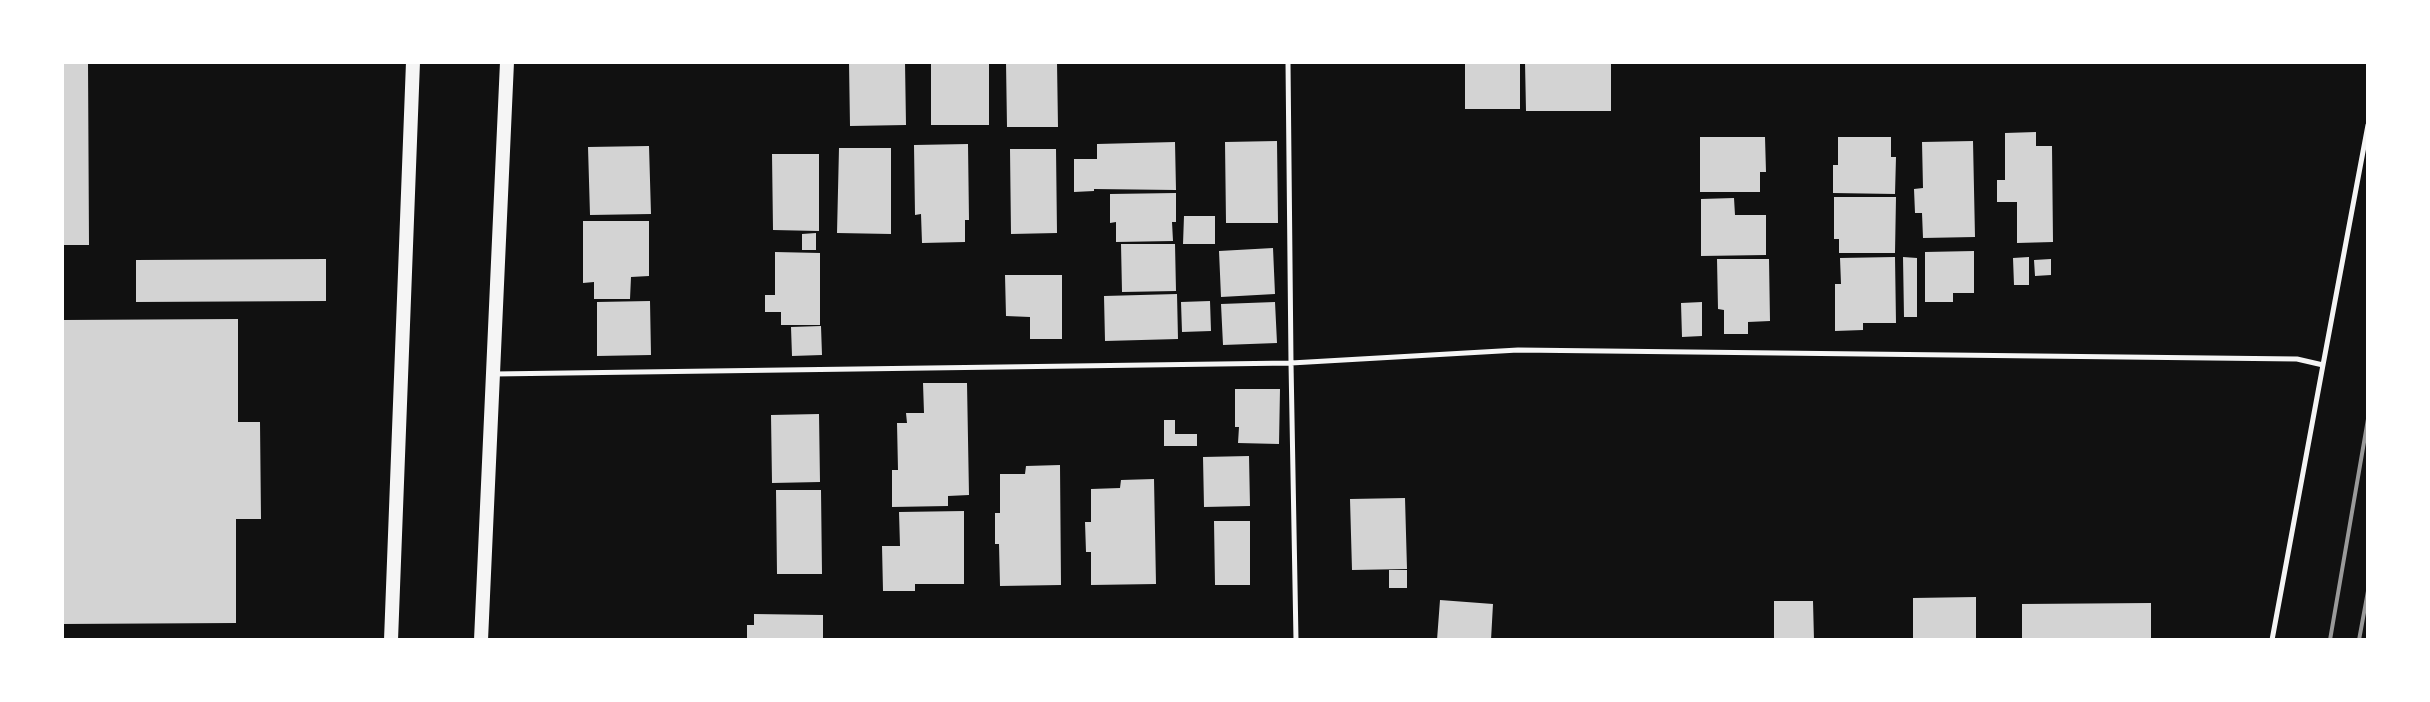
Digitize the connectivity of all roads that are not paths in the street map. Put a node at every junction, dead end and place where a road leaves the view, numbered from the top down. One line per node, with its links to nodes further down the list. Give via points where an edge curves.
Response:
1 (413, 62): 8 (highway)
2 (507, 62): 7 (highway)
3 (1288, 62): 5 (street)
4 (2368, 125): 6 (street)
5 (1291, 363): 6 (street, via 1518,350 2297,359); 7 (street); 10 (street)
6 (2323, 364): 11 (street)
7 (491, 374): 9 (highway)
8 (391, 640)
9 (482, 640)
10 (1296, 640)
11 (2272, 640)

